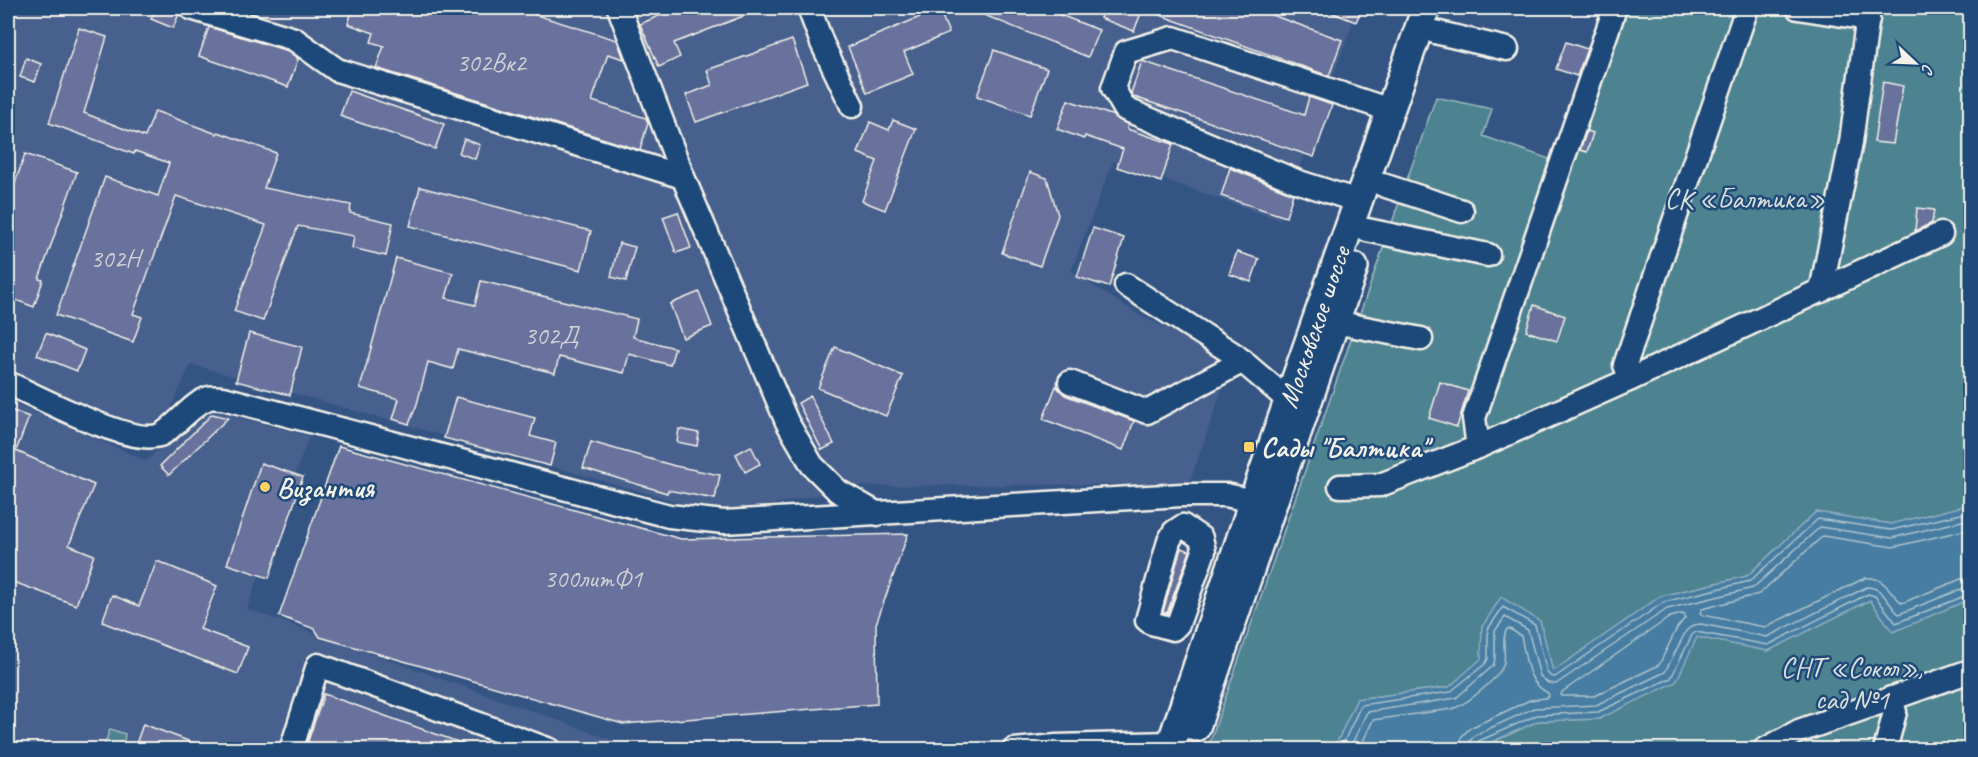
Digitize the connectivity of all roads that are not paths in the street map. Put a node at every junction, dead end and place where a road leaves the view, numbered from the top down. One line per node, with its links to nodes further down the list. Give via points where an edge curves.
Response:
1 (191, 8): 12 (street, via 294,39 337,69)
2 (619, 8): 12 (street)
3 (809, 8): 10 (street)
4 (1615, 8): 28 (street, via 1474,418)
5 (1747, 8): 24 (street, via 1625,365)
6 (1798, 8): 7 (street)
7 (1869, 13): 20 (street, via 1851,142)
8 (1435, 16): 9 (street); 11 (main road, Московское шоссе); 13 (main road, Московское шоссе)
9 (1507, 49)
10 (852, 106)
11 (1390, 110): 14 (main road, Московское шоссе); 14 (street, via 1173,38 1126,52 1113,88 1125,109 1296,181)
12 (683, 177): 32 (street, via 787,422 812,465 838,491)
13 (1383, 185): 15 (street); 16 (main road, Московское шоссе)
14 (1358, 201): 27 (main road, Московское шоссе)
15 (1462, 211)
16 (1367, 230): 18 (street); 21 (main road, Московское шоссе)
17 (1941, 234): 20 (street)
18 (1488, 255)
19 (1126, 285): 23 (street)
20 (1821, 291): 24 (street)
21 (1335, 322): 22 (street); 31 (main road, Московское шоссе)
22 (1421, 339)
23 (1243, 361): 25 (street, via 1147,412); 27 (street)
24 (1631, 379): 28 (street)
25 (1070, 382)
26 (8, 383): 32 (street, via 115,431 139,437 161,435 208,398 223,398 669,516 724,522)
27 (1288, 400): 31 (main road, Московское шоссе)
28 (1478, 447): 29 (street, via 1380,485)
29 (1340, 486)
30 (1182, 495): 31 (street, via 1226,495); 32 (street); 33 (street)
31 (1262, 504): 37 (main road, Московское шоссе)
32 (878, 514)
33 (1183, 526)
34 (1971, 670): 35 (street)
35 (1891, 699): 41 (street, via 1799,731); 42 (street, via 1895,712)
36 (1056, 748): 37 (street); 40 (street)
37 (1176, 748)
38 (291, 750): 39 (street, via 318,665)
39 (550, 750)
40 (1014, 750)
41 (1764, 750)
42 (1885, 750)

